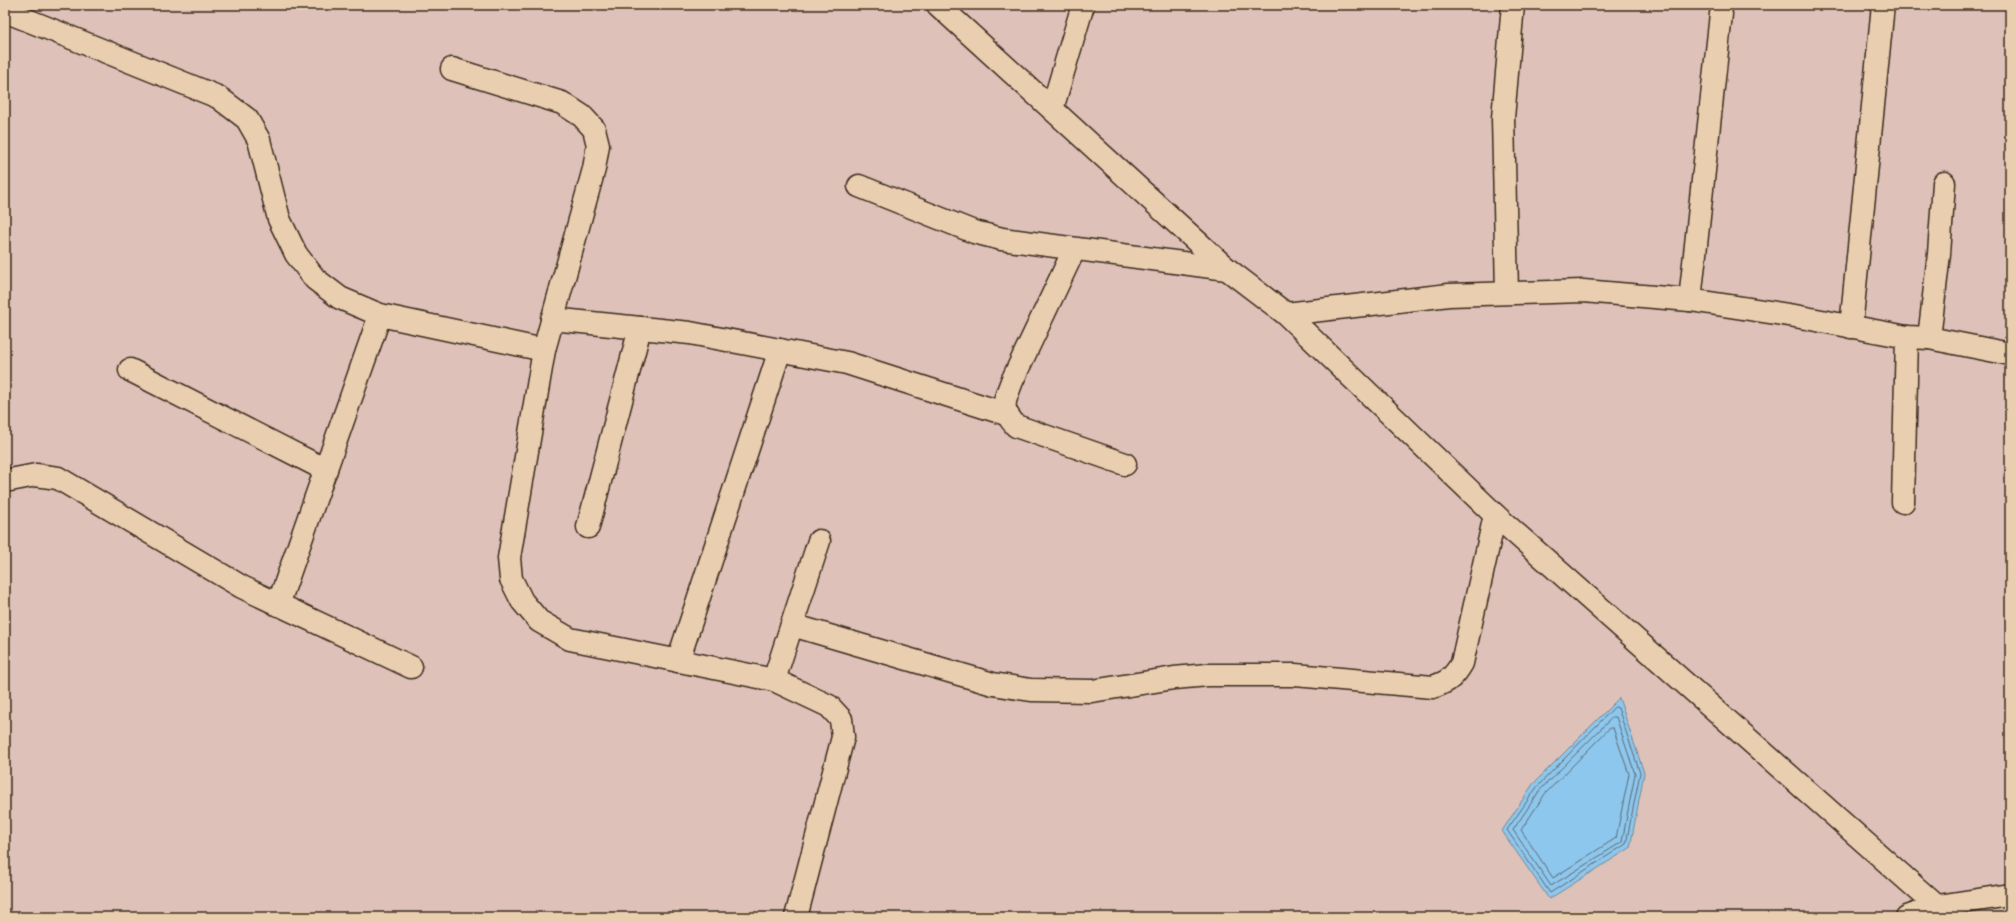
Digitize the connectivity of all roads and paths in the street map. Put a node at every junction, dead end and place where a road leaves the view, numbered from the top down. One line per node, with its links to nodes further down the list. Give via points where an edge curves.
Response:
1 (938, 5): 8 (street)
2 (1083, 5): 8 (street)
3 (1514, 5): 13 (street, via 1503,118)
4 (1883, 5): 18 (street)
5 (5, 11): 16 (street, via 218,98 247,119 259,140 279,219 296,254 315,278 340,298)
6 (1721, 14): 14 (street)
7 (452, 68): 17 (street, via 562,103 582,116 594,129 598,145 594,169)
8 (1052, 109): 12 (street)
9 (1944, 183): 21 (street)
10 (859, 186): 11 (street, via 974,232)
11 (1074, 250): 12 (street); 26 (street, via 1012,381 1005,401)
12 (1227, 269): 15 (street)
13 (1506, 292): 14 (street, via 1583,291); 15 (street, via 1449,295)
14 (1690, 300): 18 (street)
15 (1286, 314): 31 (street)
16 (380, 315): 22 (street); 28 (street)
17 (552, 319): 19 (street); 22 (street)
18 (1851, 326): 20 (street)
19 (640, 328): 23 (street, via 690,333); 32 (street)
20 (1907, 337): 21 (street); 30 (street)
21 (1929, 338): 24 (street)
22 (544, 350): 36 (street, via 509,558 511,579 522,601 539,622 570,639)
23 (780, 350): 26 (street, via 847,363); 36 (street)
24 (2010, 354)
25 (130, 370): 28 (street)
26 (1006, 414): 27 (street, via 1016,426)
27 (1125, 464)
28 (326, 470): 34 (street)
29 (5, 481): 34 (street, via 36,476 58,478)
30 (1902, 502)
31 (1495, 515): 35 (street, via 1462,663 1455,676 1446,683 1433,687 1295,676 1208,674 1092,690 1031,690 993,684); 40 (street)
32 (588, 527)
33 (819, 542): 35 (street)
34 (278, 605): 37 (street)
35 (792, 625): 38 (street)
36 (678, 661): 38 (street)
37 (411, 667)
38 (774, 680): 41 (street, via 829,706 841,719 843,737)
39 (2010, 894): 40 (street)
40 (1943, 912): 42 (street)
41 (796, 917)
42 (1908, 917)

